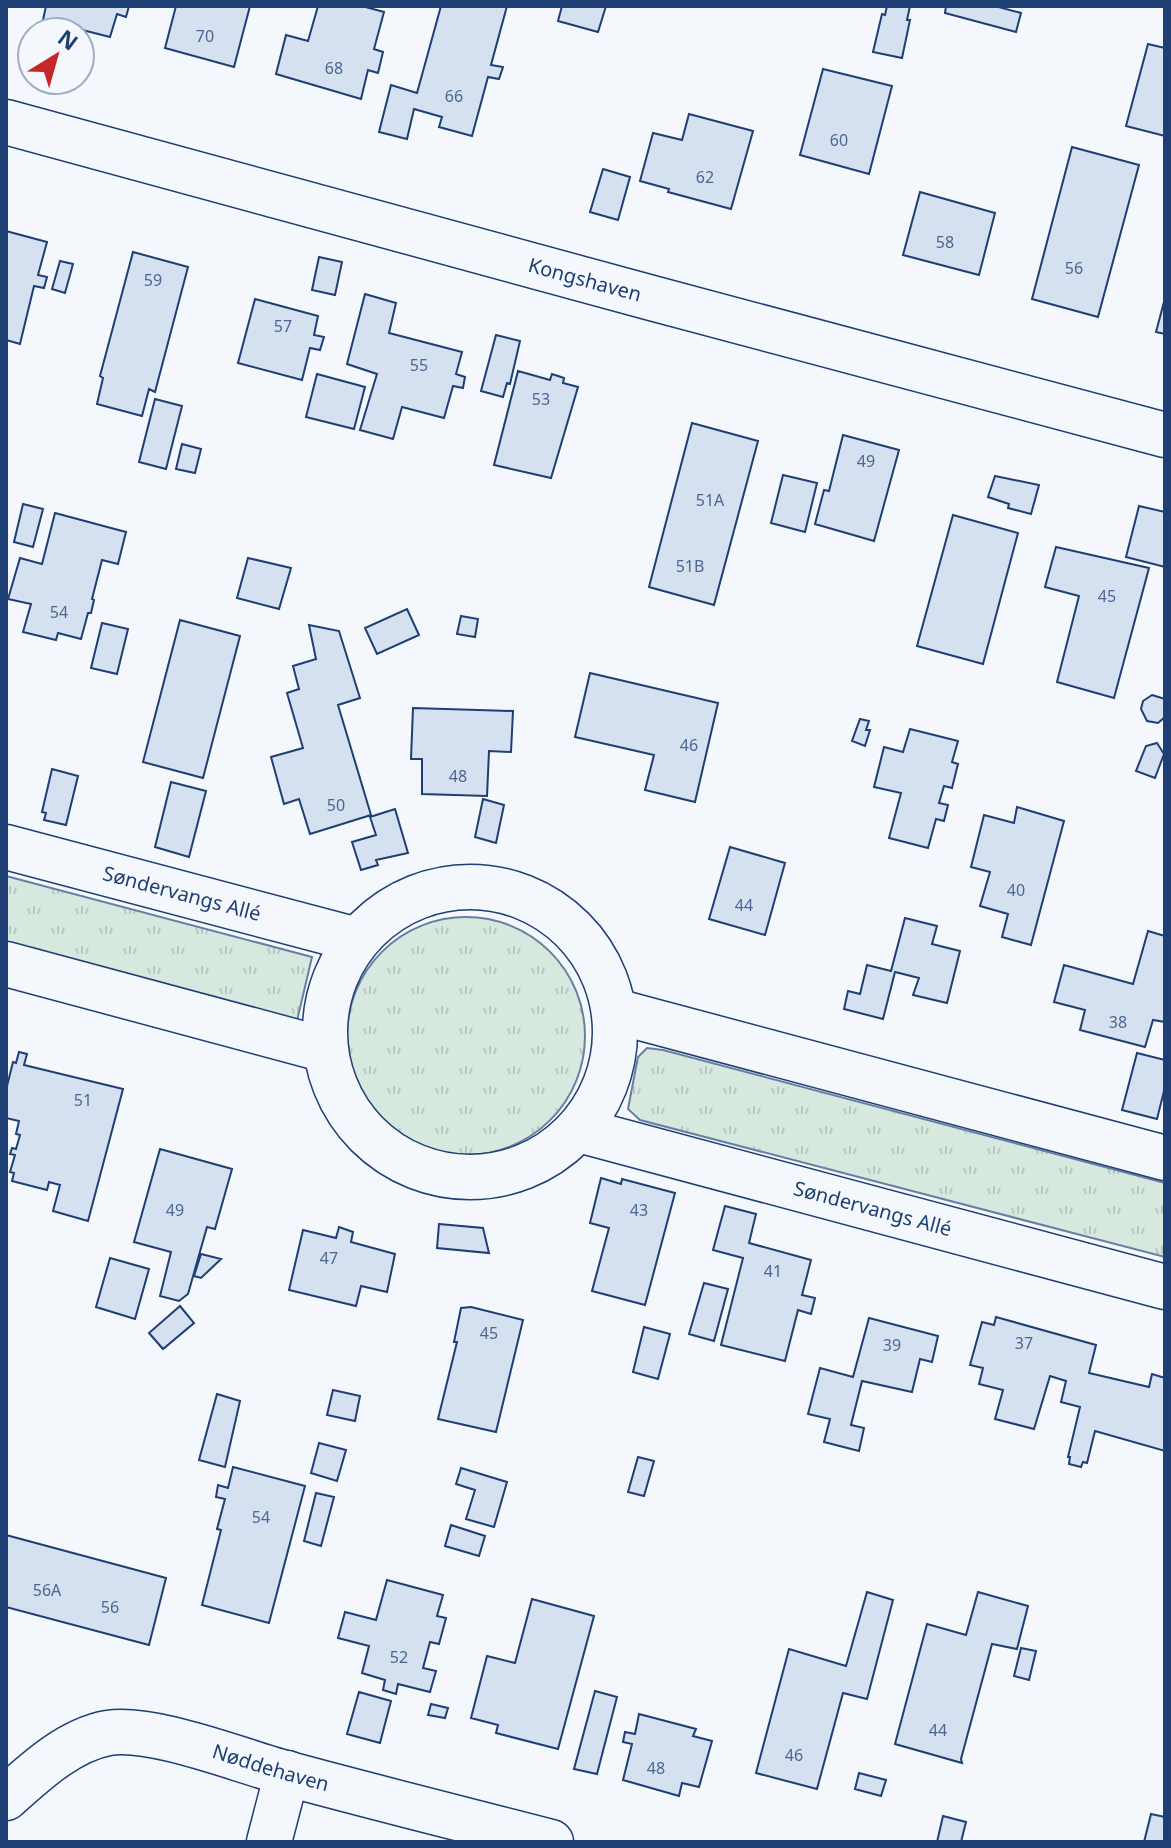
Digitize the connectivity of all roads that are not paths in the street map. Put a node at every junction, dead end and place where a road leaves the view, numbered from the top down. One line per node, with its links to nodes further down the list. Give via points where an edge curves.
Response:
1 (6, 122): 2 (street, Kongshaven)
2 (1165, 435)
3 (6, 847): 4 (street, Søndervangs Allé)
4 (357, 940): 6 (street, via 397,905 447,888 500,889 542,904 577,932 602,969); 7 (street, via 330,991)
5 (6, 964): 7 (street)
6 (615, 1011): 8 (street, via 615,1054 603,1095); 9 (street)
7 (326, 1050): 8 (street, via 334,1084 350,1115 373,1141 434,1174 473,1178 513,1172 549,1156)
8 (579, 1130): 10 (street, Søndervangs Allé)
9 (1165, 1158)
10 (1165, 1287)
11 (287, 1773): 12 (street, Nøddehaven, via 142,1732 111,1732 88,1737); 13 (street); 14 (street, Nøddehaven)
12 (6, 1798)
13 (269, 1842)
14 (551, 1842)

